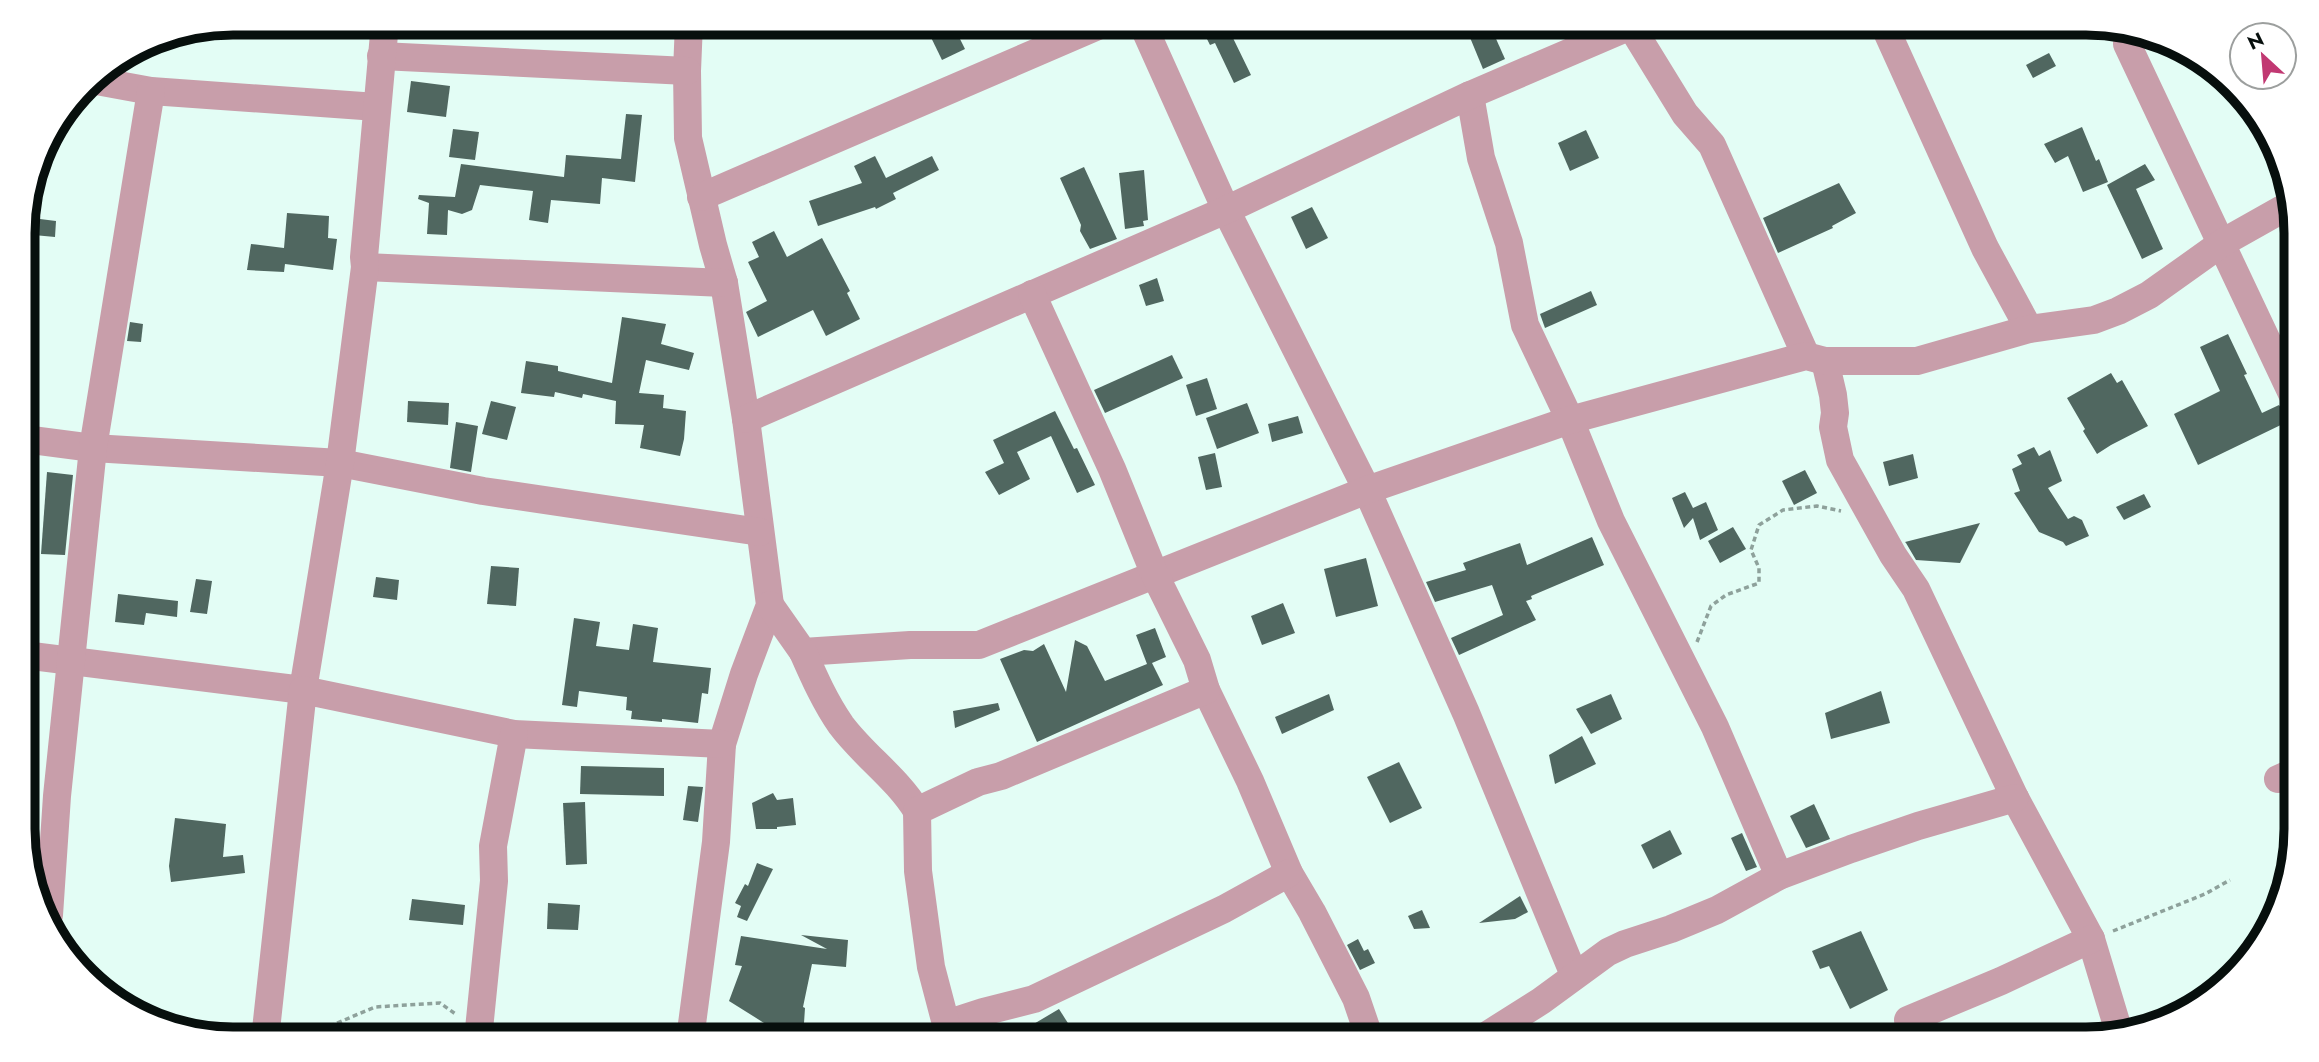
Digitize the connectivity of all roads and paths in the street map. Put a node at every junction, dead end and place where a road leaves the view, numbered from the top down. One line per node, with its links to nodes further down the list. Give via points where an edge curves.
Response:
1 (384, 35): 9 (street)
2 (688, 35): 10 (street)
3 (1077, 35): 15 (street)
4 (1147, 35): 17 (street)
5 (1607, 35): 13 (street)
6 (1638, 35): 23 (street, via 1685,114 1712,145)
7 (1888, 35): 22 (street, via 1985,248)
8 (2127, 44): 18 (street)
9 (381, 56): 10 (street); 14 (street)
10 (687, 71): 15 (street, via 688,138)
11 (105, 82): 12 (street)
12 (151, 90): 14 (street); 28 (street)
13 (1470, 95): 17 (street); 26 (street, via 1481,158 1509,243 1525,326)
14 (377, 107): 19 (street)
15 (701, 197): 20 (street)
16 (2282, 209): 18 (street)
17 (1226, 210): 21 (street); 30 (street)
18 (2222, 243): 22 (street, via 2118,312); 24 (street)
19 (365, 267): 20 (street); 29 (street)
20 (724, 283): 25 (street)
21 (1032, 294): 25 (street); 33 (street)
22 (2029, 329): 23 (street, via 1917,361)
23 (1815, 359): 26 (street); 43 (street, via 1833,395 1840,460 1916,589)
24 (2284, 376)
25 (746, 419): 32 (street)
26 (1570, 420): 30 (street); 38 (street, via 1611,521)
27 (35, 440): 28 (street)
28 (93, 448): 29 (street); 37 (street)
29 (340, 463): 32 (street, via 483,491); 39 (street)
30 (1367, 489): 33 (street); 50 (street)
31 (1846, 511): 38 (path, via 1817,506 1783,510 1759,524 1751,550 1759,568 1759,583 1711,606 1694,649)
32 (760, 532): 34 (street)
33 (1155, 575): 35 (street, via 979,645); 40 (street, via 1197,660)
34 (770, 605): 35 (street); 42 (street)
35 (803, 652): 44 (street, via 842,726 907,794)
36 (35, 656): 37 (street)
37 (71, 659): 39 (street); 48 (street)
38 (1692, 679): 46 (street)
39 (303, 690): 41 (street); 53 (street)
40 (1206, 690): 44 (street); 45 (street)
41 (514, 734): 42 (street); 56 (street, via 493,846 494,881)
42 (722, 744): 57 (street, via 716,842)
43 (2015, 798): 46 (street, via 1918,826); 49 (street)
44 (917, 811): 58 (street, via 918,871)
45 (1289, 873): 59 (street, via 1034,999 983,1012); 60 (street, via 1335,953)
46 (1779, 877): 50 (street, via 1717,910 1608,952)
47 (2230, 880): 49 (path)
48 (50, 904)
49 (2091, 939): 51 (street); 52 (street)
50 (1574, 975): 61 (street)
51 (1908, 1020)
52 (2117, 1024)
53 (275, 1027)
54 (328, 1027): 55 (path, via 375,1007 440,1003)
55 (469, 1027)
56 (479, 1027)
57 (692, 1027)
58 (945, 1027)
59 (955, 1027)
60 (1366, 1027)
61 (1500, 1027)

